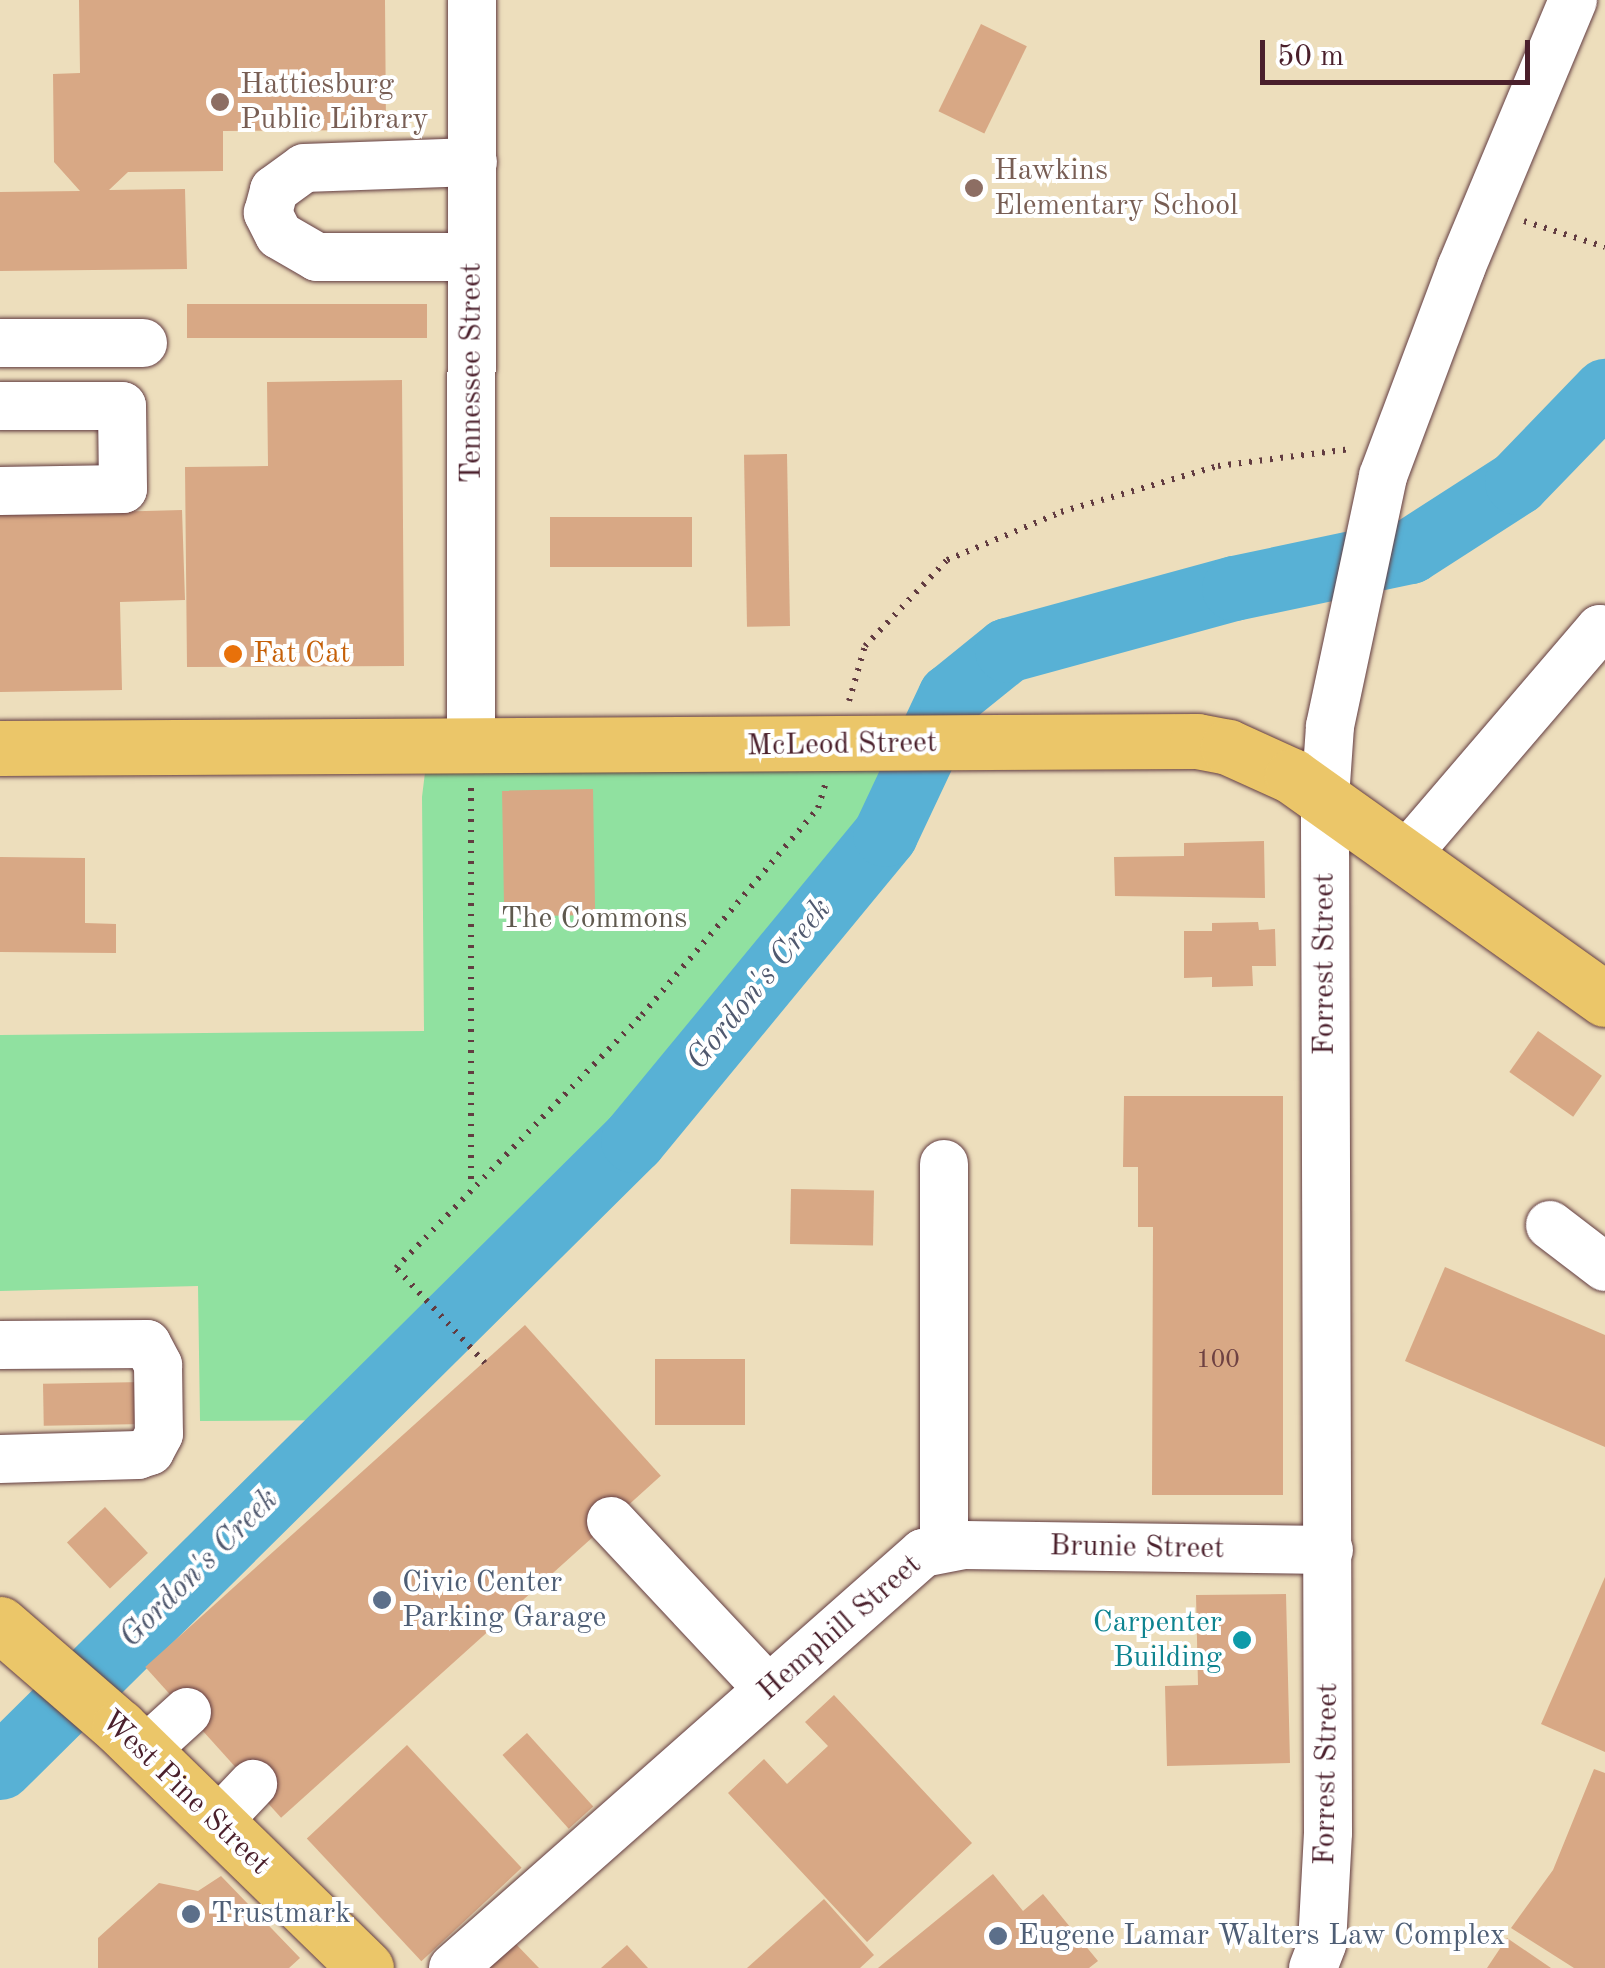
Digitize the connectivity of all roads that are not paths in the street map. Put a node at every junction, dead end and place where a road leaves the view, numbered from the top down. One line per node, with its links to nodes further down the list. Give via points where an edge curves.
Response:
1 (472, 0): 3 (street, Tennessee Street)
2 (1573, 0): 12 (street, Forrest Street, via 1383,476 1330,726)
3 (473, 162): 4 (street, Tennessee Street); 4 (street, via 304,168 274,190 268,213 279,236 318,257)
4 (472, 258): 11 (street, Tennessee Street)
5 (142, 342): 6 (street)
6 (0, 343)
7 (0, 406): 8 (street, via 122,406 124,489)
8 (0, 491)
9 (1605, 632): 13 (street, via 1600,628)
10 (0, 748): 11 (main road, McLeod Street)
11 (471, 762): 12 (main road, McLeod Street, via 988,742 1197,741 1255,757)
12 (1324, 798): 13 (main road, McLeod Street); 22 (street, Forrest Street)
13 (1407, 854): 14 (main road, McLeod Street)
14 (1605, 999)
15 (944, 1164): 21 (street, Hemphill Street)
16 (1550, 1224): 17 (street)
17 (1605, 1266)
18 (0, 1345): 19 (street, via 147,1344 158,1365 159,1434 150,1451 138,1455)
19 (0, 1459)
20 (622, 1511): 25 (street)
21 (944, 1547): 22 (street, Brunie Street); 25 (street, Hemphill Street, via 901,1568)
22 (1330, 1550): 32 (street, Forrest Street, via 1326,1889)
23 (0, 1604): 24 (main road, West Pine Street)
24 (17, 1637): 27 (main road, West Pine Street)
25 (777, 1680): 31 (street, Hemphill Street)
26 (187, 1712): 27 (street)
27 (131, 1739): 29 (main road, West Pine Street)
28 (253, 1784): 29 (street)
29 (216, 1823): 30 (main road, West Pine Street)
30 (366, 1968)
31 (452, 1968)
32 (1313, 1968)

